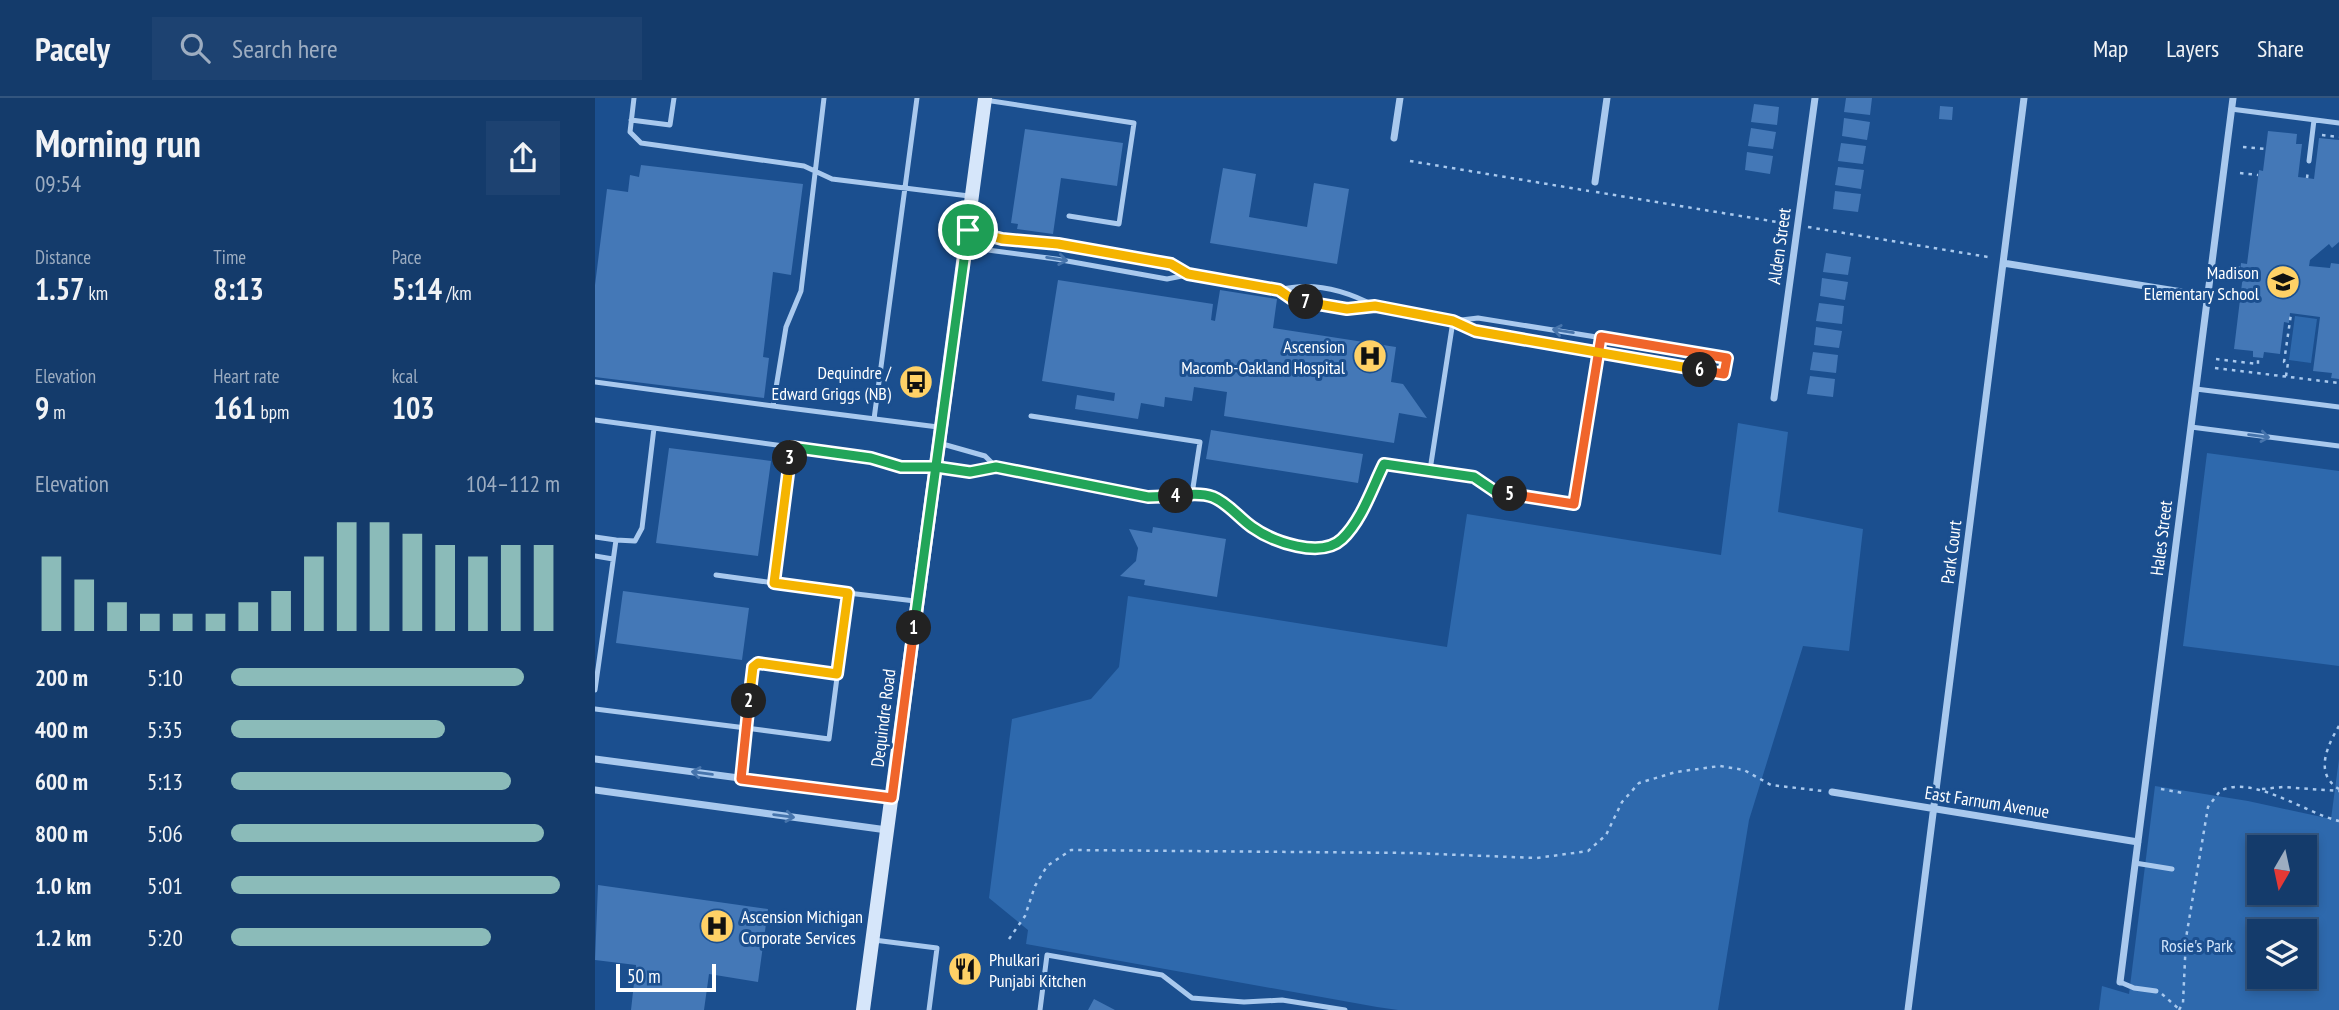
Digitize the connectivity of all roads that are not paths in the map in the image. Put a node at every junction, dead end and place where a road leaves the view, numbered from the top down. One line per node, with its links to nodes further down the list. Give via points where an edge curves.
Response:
1 (634, 98): 12 (lane)
2 (674, 98): 12 (lane, via 670,125)
3 (824, 98): 17 (lane)
4 (917, 98): 19 (lane)
5 (1400, 98): 15 (street)
6 (1607, 98): 18 (street)
7 (1815, 98): 34 (street, Alden Street)
8 (2024, 98): 24 (street, Park Court)
9 (2233, 98): 11 (street, Hales Street)
10 (985, 99): 20 (main road, Dequindre Road); 21 (lane, via 1134,123 1119,223)
11 (2231, 109): 13 (lane); 27 (street, Hales Street)
12 (631, 120): 17 (lane, via 630,132 641,143 804,166)
13 (2314, 120): 14 (lane); 16 (lane)
14 (2339, 123)
15 (1394, 138)
16 (2309, 161)
17 (817, 173): 19 (lane); 35 (lane, via 801,291 786,327)
18 (1595, 182)
19 (907, 188): 20 (lane); 38 (lane)
20 (972, 196): 22 (main road, Dequindre Road)
21 (1069, 216)
22 (968, 230): 23 (main road, Dequindre Road); 25 (lane, via 1171,264)
23 (965, 247): 25 (lane, one-way to 25, via 1167,279); 42 (main road, Dequindre Road)
24 (2003, 263): 27 (street); 66 (street, Park Court)
25 (1188, 274): 26 (lane)
26 (1279, 290): 28 (lane, via 1292,299 1347,309); 28 (lane, via 1300,284 1352,294)
27 (2207, 296): 33 (street, Hales Street)
28 (1375, 306): 29 (lane)
29 (1453, 321): 30 (lane, one-way to 29, via 1478,318); 31 (lane, via 1475,331); 47 (lane)
30 (1601, 337): 31 (lane); 31 (lane, via 1727,358 1724,374)
31 (1599, 352): 47 (lane, via 1574,504 1496,492 1474,477)
32 (595, 382): 35 (lane)
33 (2196, 389): 36 (lane); 40 (street, Hales Street)
34 (1774, 398)
35 (773, 406): 38 (lane)
36 (2339, 407)
37 (1031, 416): 48 (lane, via 1200,442)
38 (874, 419): 42 (lane)
39 (595, 420): 41 (lane)
40 (2191, 427): 43 (lane, one-way to 43); 68 (street, Hales Street)
41 (654, 428): 44 (lane); 50 (lane, via 642,528 635,541)
42 (940, 435): 45 (main road, Dequindre Road); 46 (lane, via 985,456)
43 (2339, 446)
44 (791, 447): 45 (lane, via 901,467); 54 (lane)
45 (936, 467): 46 (lane, via 970,472); 56 (main road, Dequindre Road)
46 (996, 467): 48 (lane, via 1148,497)
47 (1430, 470): 48 (lane, via 1384,464 1358,517 1329,548 1263,535 1214,497)
48 (1192, 494)
49 (595, 537): 50 (lane)
50 (616, 540): 52 (lane)
51 (595, 556): 52 (lane)
52 (613, 559): 58 (lane)
53 (716, 575): 54 (lane)
54 (774, 583): 55 (lane)
55 (848, 593): 56 (lane); 57 (lane)
56 (918, 601): 65 (main road, Dequindre Road)
57 (837, 674): 60 (lane, via 758,663 753,667); 60 (lane, via 829,739)
58 (595, 690)
59 (595, 709): 60 (lane)
60 (746, 728): 62 (lane)
61 (595, 758): 62 (street, one-way to 61)
62 (741, 779): 65 (street)
63 (595, 790): 67 (street, one-way to 67)
64 (1832, 792): 66 (street, East Farnum Avenue)
65 (892, 798): 67 (main road, Dequindre Road)
66 (1933, 809): 68 (street, East Farnum Avenue); 78 (street, Park Court)
67 (887, 830): 71 (main road, Dequindre Road)
68 (2138, 842): 69 (street, Hales Street)
69 (2135, 863): 70 (lane); 72 (street, Hales Street)
70 (2172, 869)
71 (873, 940): 74 (main road, Dequindre Road); 75 (lane, via 937,948)
72 (2120, 982): 73 (lane)
73 (2156, 991)
74 (863, 1010)
75 (929, 1010)
76 (1040, 1010): 77 (lane, via 1047,955 1162,975 1192,998 1282,1000)
77 (1345, 1010)
78 (1908, 1010)

